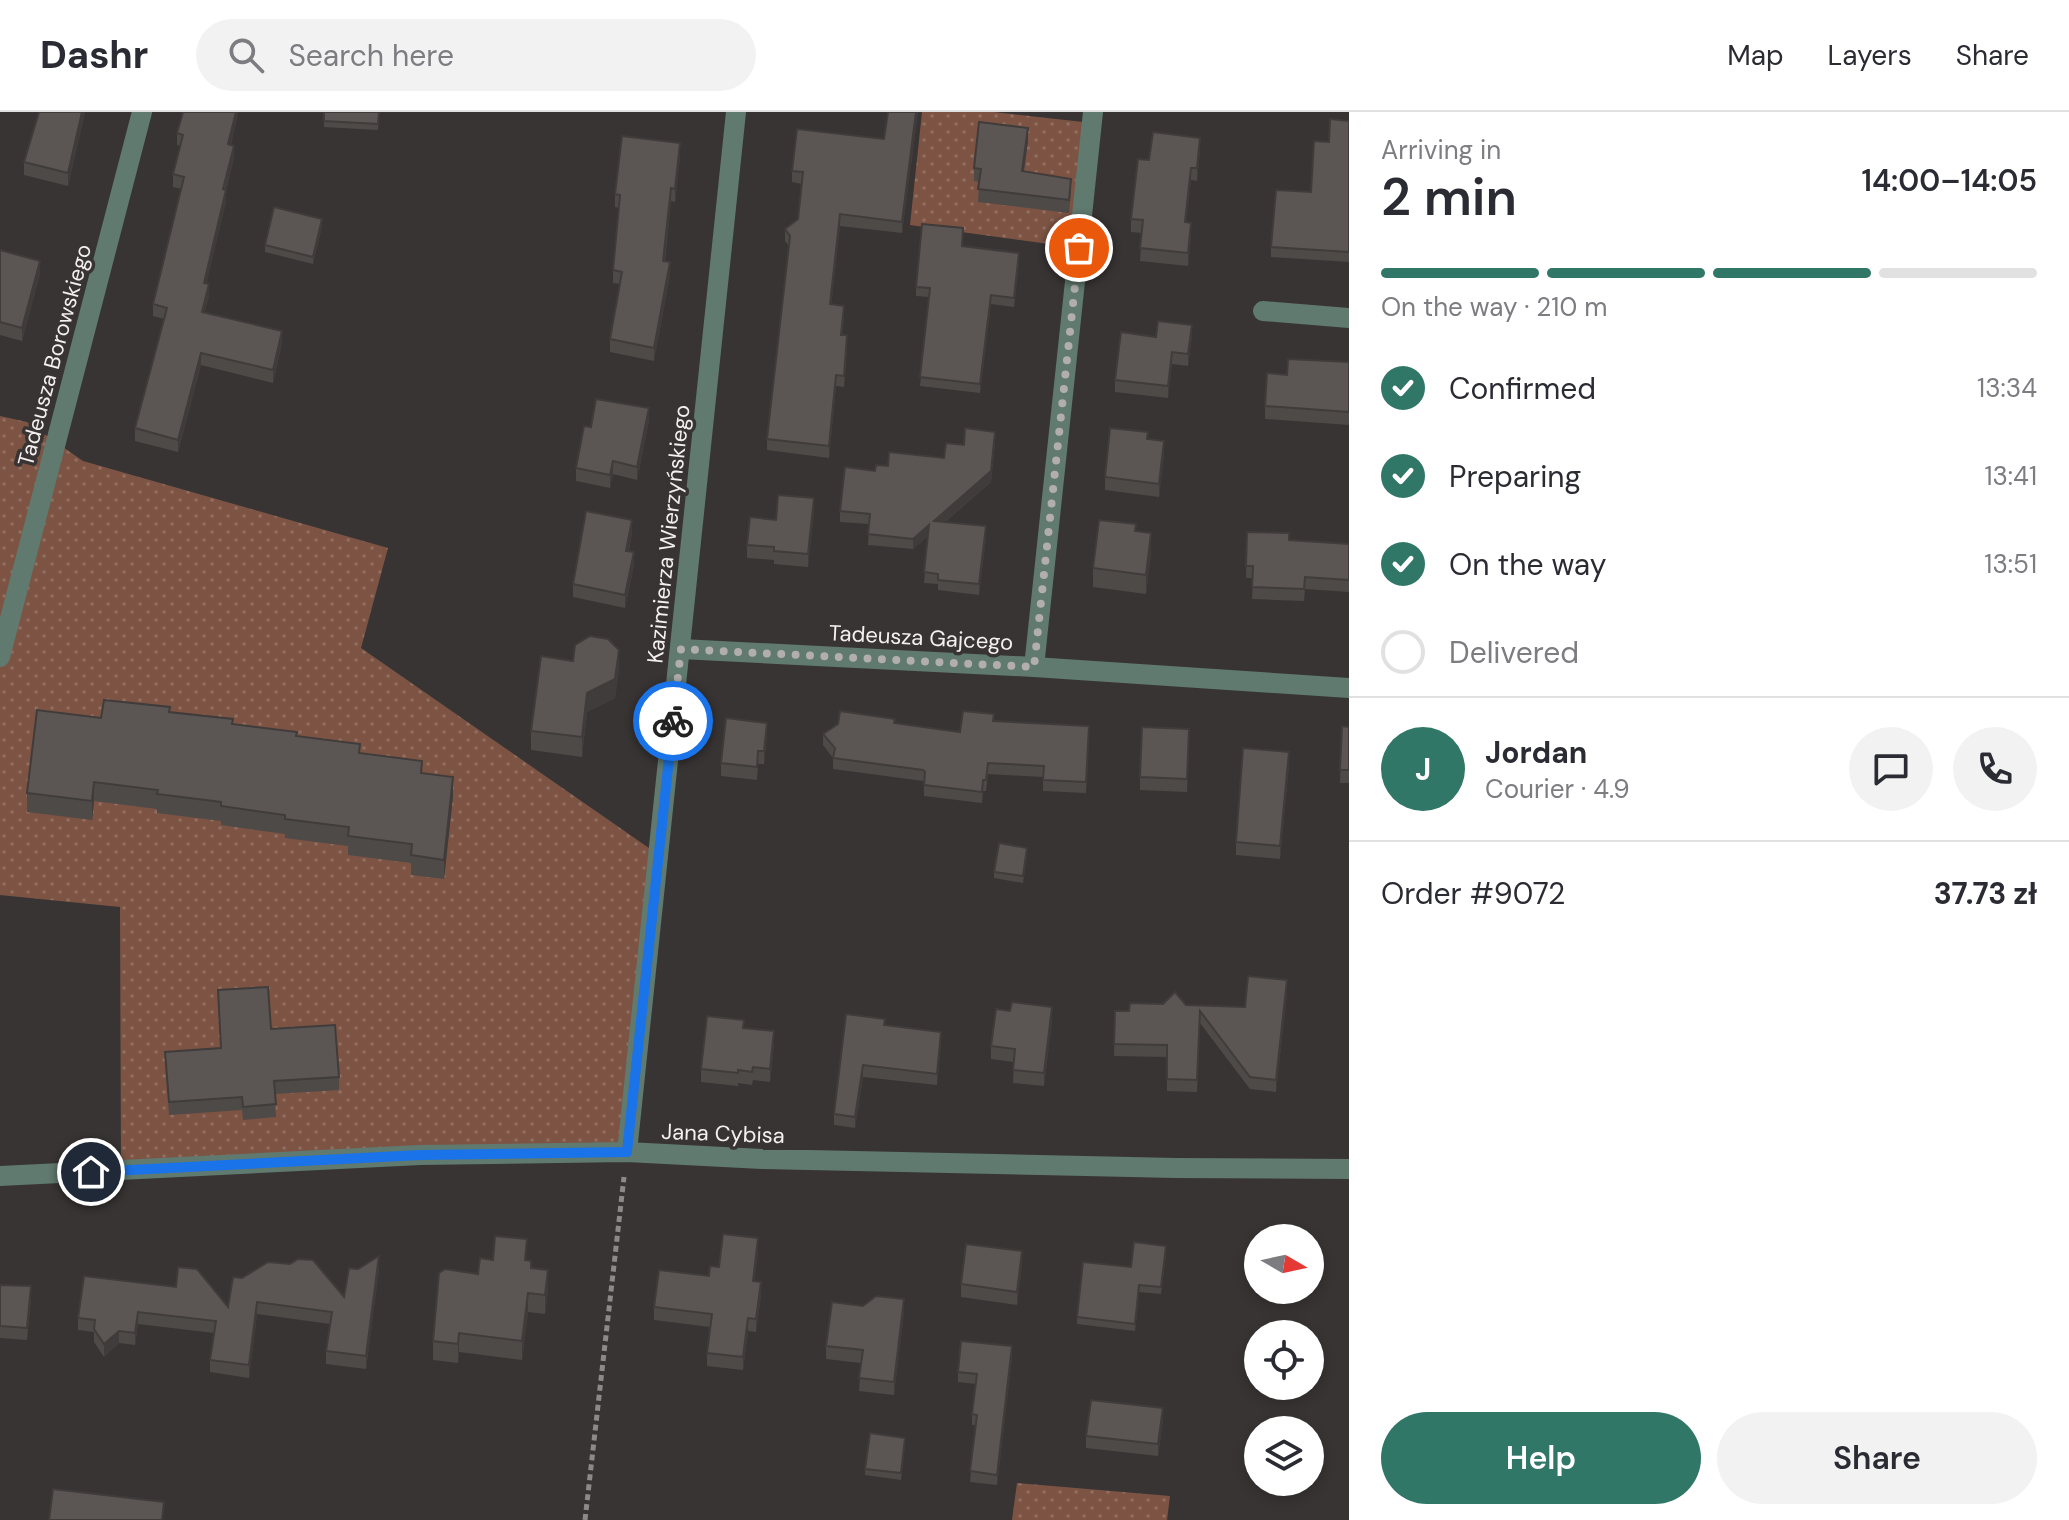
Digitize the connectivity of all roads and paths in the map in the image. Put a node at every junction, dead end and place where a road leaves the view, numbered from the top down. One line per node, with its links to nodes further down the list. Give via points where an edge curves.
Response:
1 (142, 112): 7 (street, Tadeusza Borowskiego)
2 (736, 112): 6 (street, Kazimierza Wierzyńskiego)
3 (1093, 112): 8 (street)
4 (1263, 311): 5 (street)
5 (1349, 318)
6 (681, 649): 8 (street, Tadeusza Gajcego); 10 (street, Kazimierza Wierzyńskiego)
7 (0, 657)
8 (1034, 667): 9 (street, Tadeusza Gajcego)
9 (1349, 688)
10 (627, 1152): 11 (street, Jana Cybisa, via 778,1160); 12 (street, Jana Cybisa, via 420,1155); 13 (path)
11 (1349, 1169)
12 (0, 1176)
13 (585, 1520)

